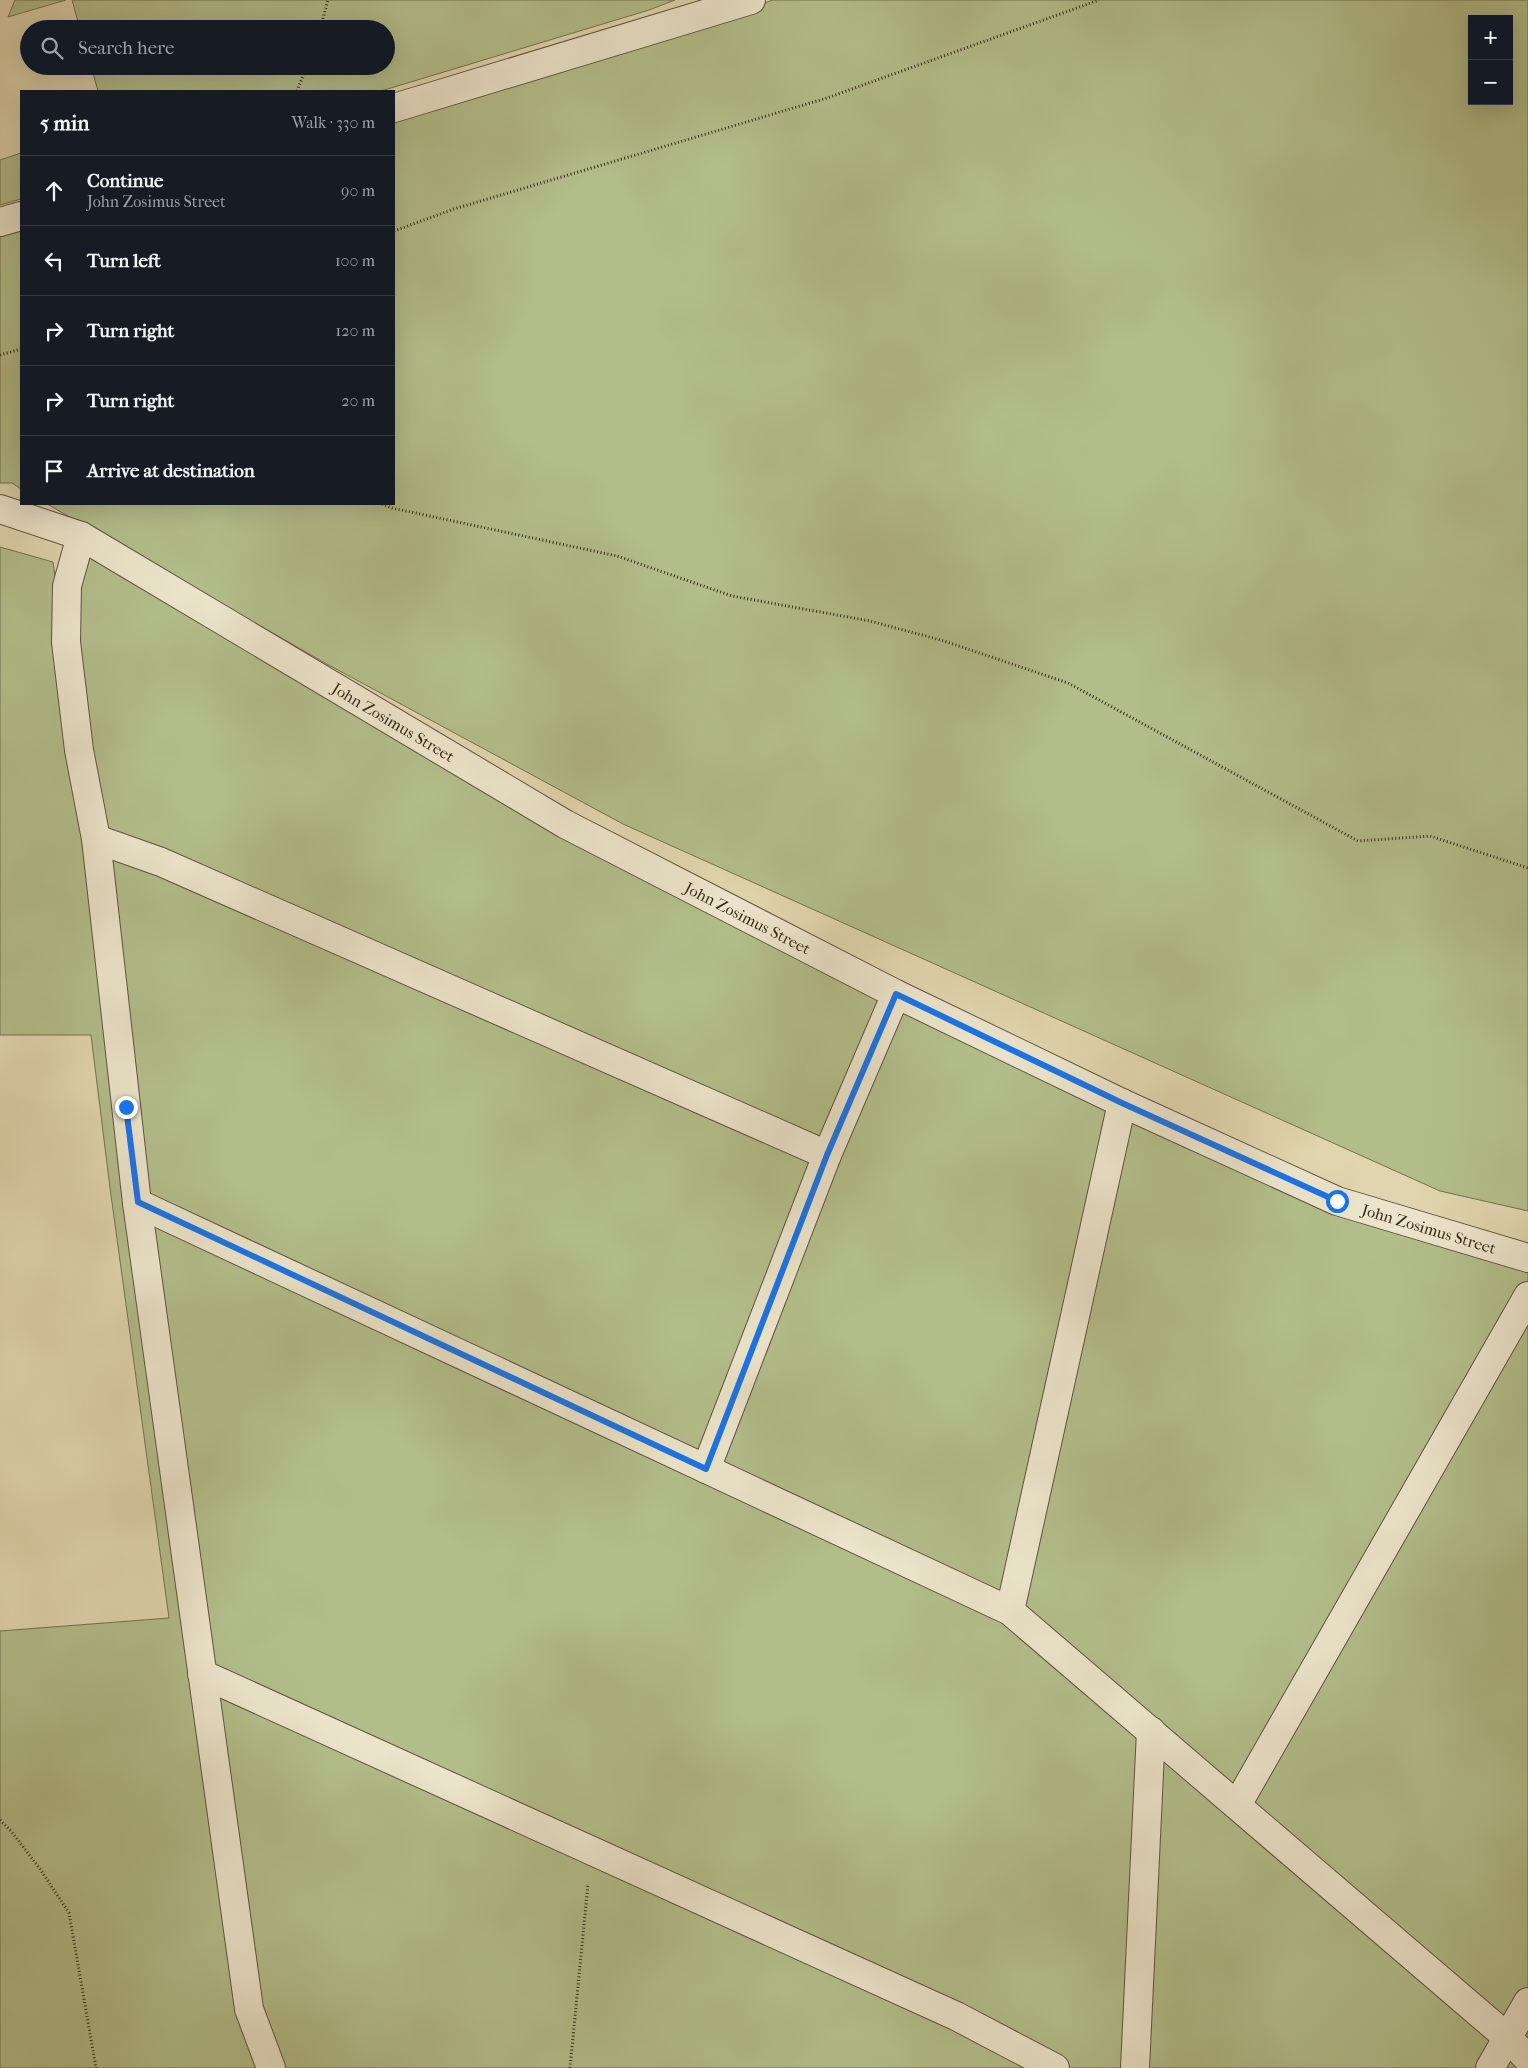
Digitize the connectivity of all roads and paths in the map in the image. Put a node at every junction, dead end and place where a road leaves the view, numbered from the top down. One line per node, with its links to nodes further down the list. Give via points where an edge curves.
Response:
1 (328, 0): 4 (path)
2 (751, 0): 7 (street)
3 (1100, 0): 10 (path, via 827,98 482,201)
4 (322, 20)
5 (303, 75): 6 (path)
6 (297, 90)
7 (395, 108)
8 (20, 216): 9 (street)
9 (0, 222)
10 (395, 231)
11 (20, 349): 12 (path)
12 (0, 355)
13 (384, 505): 17 (path, via 618,556 732,596 870,621 944,641 1068,683 1358,841 1430,836)
14 (0, 509): 15 (street, John Zosimus Street)
15 (81, 536): 16 (street, via 67,586 66,642 79,750); 18 (street, John Zosimus Street, via 565,824)
16 (96, 839): 20 (street, via 161,862); 21 (street)
17 (1528, 868)
18 (896, 994): 19 (street, John Zosimus Street); 20 (street)
19 (1122, 1103): 22 (street, John Zosimus Street, via 1337,1201); 25 (street)
20 (827, 1155): 24 (street)
21 (138, 1202): 24 (street); 26 (street)
22 (1528, 1258)
23 (1528, 1296): 28 (street)
24 (706, 1469): 25 (street)
25 (1010, 1611): 27 (street)
26 (202, 1674): 30 (street); 35 (street, via 249,2009)
27 (1151, 1731): 28 (street); 38 (street)
28 (1237, 1805): 32 (street)
29 (0, 1820): 34 (path, via 40,1869 69,1913)
30 (591, 1850): 36 (path); 37 (street, via 956,2016)
31 (1528, 2002): 32 (street)
32 (1508, 2038): 33 (street); 39 (street)
33 (1528, 2059)
34 (96, 2068)
35 (271, 2068)
36 (570, 2068)
37 (1055, 2068)
38 (1135, 2068)
39 (1490, 2068)

